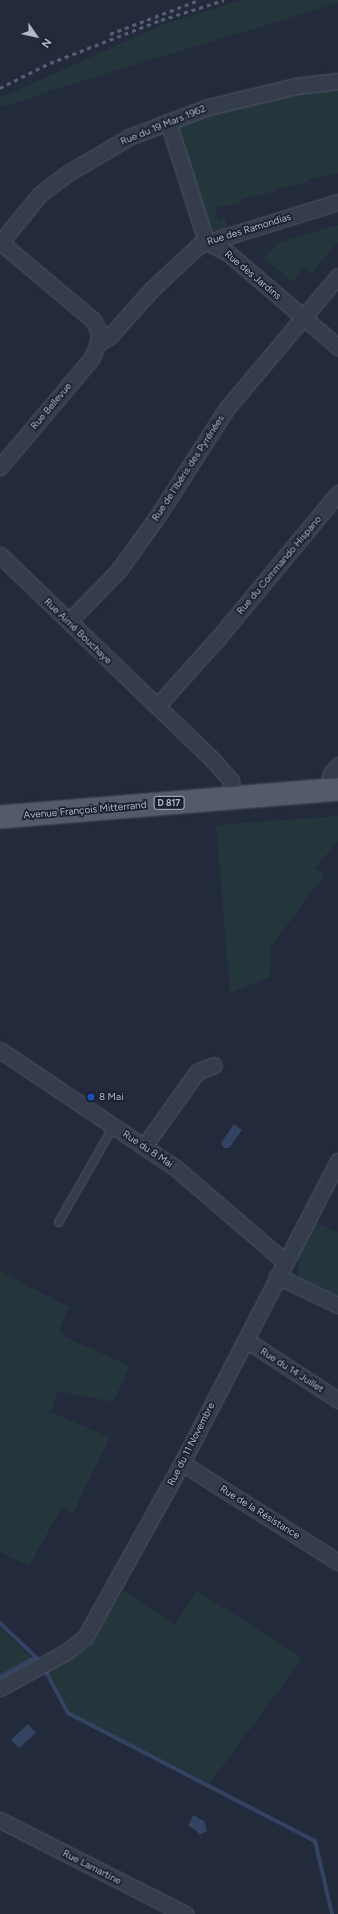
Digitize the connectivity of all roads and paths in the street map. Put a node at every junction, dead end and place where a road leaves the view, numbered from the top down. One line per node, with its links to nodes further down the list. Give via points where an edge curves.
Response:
1 (338, 80): 2 (street, Rue du 19 Mars 1962, via 296,86 216,105)
2 (168, 122): 4 (street); 5 (street, Rue du 19 Mars 1962, via 129,137 68,172 40,194)
3 (338, 202): 4 (street, Rue des Ramondias)
4 (206, 241): 7 (street, Rue des Ramondias); 8 (street, Rue des Jardins, via 228,253)
5 (0, 242): 9 (street, via 93,320 99,331)
6 (338, 276): 8 (street, Rue de l'Ibéris des Pyrénées)
7 (152, 289): 9 (street, Rue Bellevue, via 109,337)
8 (303, 317): 10 (street, Rue des Jardins); 14 (street, Rue de l'Ibéris des Pyrénées, via 227,408 161,511 118,571)
9 (98, 343): 11 (street, Rue Bellevue, via 91,359)
10 (338, 346)
11 (0, 467)
12 (338, 493): 15 (street, Rue du Commando Hispano, via 219,638)
13 (0, 555): 14 (street, Rue Aimé Bouchaye)
14 (68, 621): 15 (street, Rue Aimé Bouchaye)
15 (157, 706): 16 (street, Rue Aimé Bouchaye)
16 (213, 760): 18 (street, via 248,789); 19 (street, Rue Aimé Bouchaye, via 231,781)
17 (335, 776): 18 (main road, Avenue François Mitterrand / D 817)
18 (263, 796): 19 (main road, Avenue François Mitterrand / D 817)
19 (233, 798): 21 (main road, Avenue François Mitterrand / D 817)
20 (338, 805): 22 (main road, Avenue François Mitterrand / D 817)
21 (0, 817)
22 (0, 830)
23 (0, 1050): 25 (street, Rue du 8 Mai)
24 (214, 1065): 26 (street, via 197,1072)
25 (113, 1126): 26 (street, Rue du 8 Mai); 28 (lane)
26 (144, 1146): 29 (street, Rue du 8 Mai, via 177,1169)
27 (338, 1161): 29 (street, Rue du 11 Novembre)
28 (58, 1222)
29 (285, 1262): 30 (street, Rue du 11 Novembre)
30 (277, 1276): 31 (street); 32 (street, Rue du 11 Novembre)
31 (338, 1305)
32 (246, 1340): 33 (street, Rue du 14 Juillet); 34 (street, Rue du 11 Novembre)
33 (338, 1400)
34 (182, 1463): 35 (street, Rue de la Résistance); 36 (street, Rue du 11 Novembre, via 85,1637 66,1652)
35 (338, 1562)
36 (0, 1688)
37 (0, 1820): 38 (street, Rue Lamartine)
38 (178, 1913)

